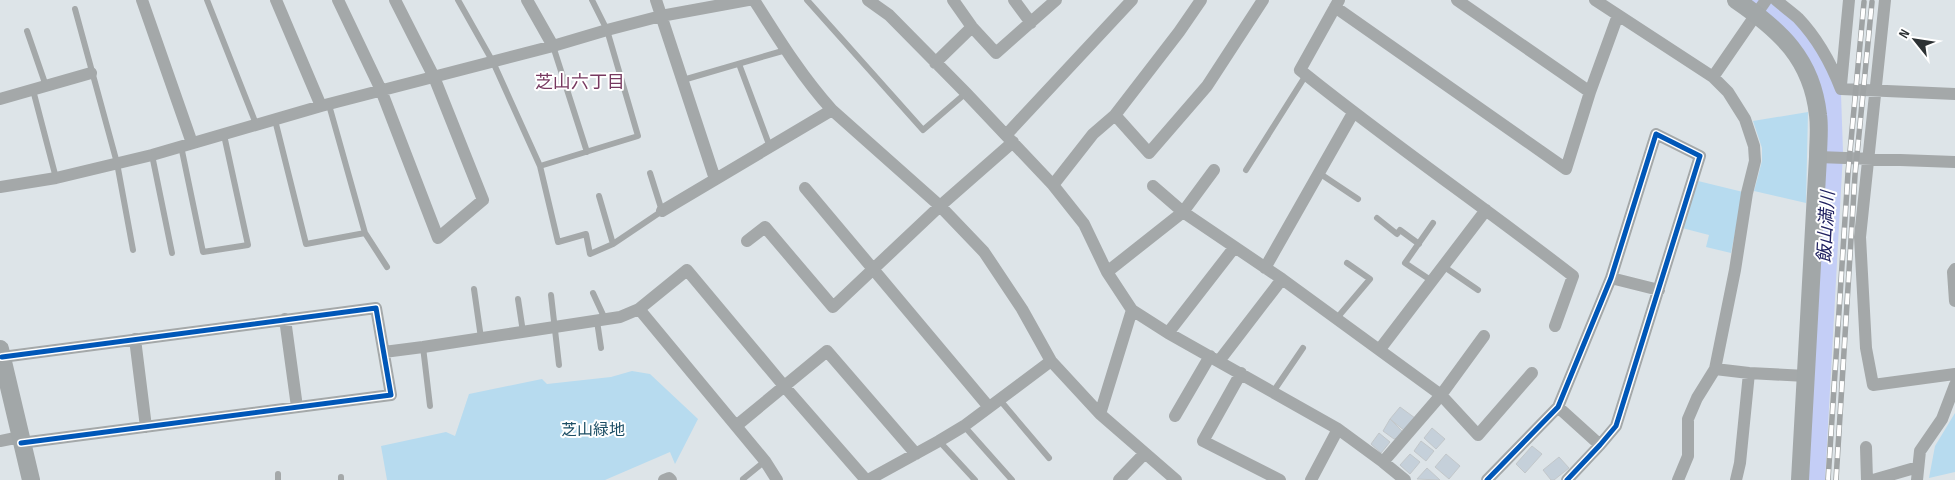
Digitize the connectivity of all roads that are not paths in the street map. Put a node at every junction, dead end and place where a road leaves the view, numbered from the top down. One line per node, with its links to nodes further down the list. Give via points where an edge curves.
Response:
1 (142, 0): 61 (street)
2 (207, 0): 58 (lane)
3 (276, 0): 53 (street)
4 (338, 0): 47 (street)
5 (395, 0): 42 (street)
6 (458, 0): 37 (lane)
7 (527, 0): 35 (street)
8 (592, 0): 33 (lane)
9 (656, 0): 30 (street)
10 (754, 0): 36 (street)
11 (807, 0): 50 (lane, via 923,130)
12 (868, 0): 38 (street, via 888,15)
13 (953, 0): 32 (street)
14 (1014, 0): 31 (street)
15 (1056, 0): 31 (street)
16 (1132, 0): 60 (street)
17 (1201, 0): 56 (street)
18 (1263, 0): 56 (street, via 1207,86 1149,153)
19 (1457, 0): 48 (street)
20 (1595, 0): 29 (street)
21 (1736, 0): 27 (street)
22 (1776, 0): 46 (street, via 1798,18 1822,50)
23 (1850, 0): 46 (street)
24 (1885, 0): 49 (street)
25 (740, 1): 30 (street)
26 (1337, 3): 41 (street, via 1300,70); 48 (street, via 1566,169)
27 (1760, 7): 43 (street); 65 (street, via 1811,78)
28 (75, 9): 40 (lane)
29 (1618, 15): 43 (street); 48 (street)
30 (661, 16): 33 (street); 44 (street)
31 (1031, 23): 32 (street, via 996,53)
32 (972, 27): 38 (street)
33 (607, 30): 35 (street); 63 (lane, via 638,136)
34 (27, 31): 45 (lane)
35 (553, 46): 37 (street); 63 (lane)
36 (786, 50): 39 (lane); 54 (street)
37 (493, 62): 42 (street); 69 (lane)
38 (936, 63): 50 (street)
39 (739, 64): 44 (lane); 62 (lane)
40 (91, 73): 45 (street); 68 (lane)
41 (1306, 75): 55 (street); 71 (lane)
42 (434, 77): 47 (street); 47 (street, via 483,200 438,238)
43 (1712, 77): 133 (street, via 1728,92 1741,112 1754,146 1755,161)
44 (683, 80): 75 (street)
45 (39, 88): 52 (street); 74 (lane)
46 (1841, 89): 49 (street)
47 (381, 90): 53 (street)
48 (1590, 92)
49 (1874, 92): 51 (street); 66 (street)
50 (966, 93): 60 (street)
51 (1955, 94)
52 (0, 99)
53 (325, 105): 57 (street); 88 (lane)
54 (832, 110): 62 (street); 82 (street)
55 (1353, 113): 73 (street); 83 (street)
56 (1115, 115): 76 (street, via 1093,134)
57 (275, 120): 58 (street); 88 (lane, via 306,244)
58 (256, 124): 59 (street)
59 (224, 134): 61 (street); 61 (lane, via 248,245 203,252)
60 (1010, 138): 76 (street); 82 (street)
61 (186, 145): 64 (street)
62 (770, 147): 75 (street)
63 (588, 152): 69 (lane)
64 (152, 155): 68 (street); 94 (lane)
65 (1826, 158): 66 (street); 138 (street)
66 (1868, 160): 67 (street); 137 (street, via 1860,238 1866,348 1873,385)
67 (1955, 162)
68 (117, 163): 74 (street); 93 (lane)
69 (540, 166): 90 (lane, via 558,242 586,234 590,254)
70 (1214, 170): 85 (street)
71 (1246, 170)
72 (650, 173): 84 (lane)
73 (1319, 173): 81 (lane); 98 (street)
74 (56, 178): 78 (street)
75 (715, 179): 84 (street)
76 (1053, 185): 101 (street, via 1084,224)
77 (1153, 186): 85 (street)
78 (0, 187)
79 (805, 188): 100 (street)
80 (599, 196): 90 (lane)
81 (1358, 199)
82 (940, 206): 100 (street); 131 (street, via 984,252 1022,309)
83 (1486, 210): 96 (street); 117 (street, via 1573,276)
84 (662, 211): 90 (lane)
85 (1183, 212): 92 (street); 101 (street)
86 (1377, 218): 91 (lane, via 1397,234 1400,230)
87 (1433, 223): 91 (lane)
88 (365, 234): 97 (lane)
89 (747, 241): 100 (street, via 765,227 833,307)
90 (613, 244)
91 (1418, 244): 104 (lane, via 1405,263)
92 (1234, 248): 98 (street); 120 (street)
93 (133, 250)
94 (172, 253)
95 (1347, 263): 114 (lane, via 1370,279)
96 (1443, 266): 104 (street); 106 (lane)
97 (387, 267)
98 (1266, 268): 103 (street)
99 (1955, 269): 111 (street)
100 (873, 270): 143 (street)
101 (1107, 272): 113 (street)
102 (1611, 278): 107 (street); 107 (street, via 1656,134 1700,156); 146 (street)
103 (1282, 279): 114 (street); 129 (street)
104 (1432, 282): 127 (street)
105 (474, 289): 122 (lane)
106 (1478, 290)
107 (1659, 290): 156 (street, via 1616,426)
108 (593, 293): 116 (lane)
109 (551, 295): 118 (lane)
110 (518, 299): 119 (lane)
111 (1955, 301)
112 (639, 309): 116 (street); 140 (street, via 687,270); 149 (street)
113 (1132, 310): 120 (street); 147 (street)
114 (1337, 318): 127 (street)
115 (286, 319): 123 (street); 128 (street, via 376,308); 145 (street)
116 (601, 321): 118 (street); 125 (lane)
117 (1555, 326)
118 (555, 328): 119 (street); 132 (lane)
119 (523, 332): 122 (street)
120 (1168, 332): 129 (street)
121 (1484, 336): 142 (street)
122 (481, 338): 124 (street)
123 (136, 339): 130 (street); 151 (street)
124 (423, 347): 128 (street); 144 (lane)
125 (601, 348)
126 (1304, 348): 141 (lane)
127 (1380, 349): 142 (street)
128 (384, 352): 145 (street, via 391,395)
129 (1214, 358): 136 (street); 148 (street)
130 (2, 361): 153 (street)
131 (1051, 361): 143 (street); 147 (street)
132 (559, 365)
133 (1715, 369): 135 (street); 180 (street, via 1688,419 1688,456)
134 (1532, 373): 142 (street, via 1478,435)
135 (1748, 373): 138 (street); 181 (street)
136 (1241, 374): 141 (street); 175 (street, via 1203,441)
137 (1955, 374)
138 (1806, 376): 182 (street)
139 (1955, 385): 163 (street, via 1942,419 1920,451)
140 (784, 386): 149 (street); 158 (street, via 827,351); 170 (street)
141 (1273, 392): 152 (street)
142 (1442, 395): 162 (street)
143 (994, 403): 150 (street); 160 (lane)
144 (430, 406)
145 (297, 407): 151 (street)
146 (1558, 407): 156 (street); 178 (street)
147 (1100, 414): 159 (street)
148 (1175, 416)
149 (736, 426): 161 (street)
150 (964, 426): 155 (street); 172 (lane)
151 (146, 427): 153 (street)
152 (1338, 430): 162 (street); 176 (street)
153 (21, 440): 154 (street); 166 (street)
154 (0, 441)
155 (939, 442): 158 (street); 171 (lane)
156 (1600, 445): 179 (street)
157 (1866, 447): 183 (street)
158 (916, 454): 170 (street)
159 (1145, 454): 173 (street); 174 (street)
160 (1049, 458)
161 (765, 461): 165 (lane); 169 (street)
162 (1383, 462): 164 (street)
163 (1918, 467): 184 (street); 185 (street)
164 (1391, 476): 177 (street)
165 (743, 479)
166 (31, 480)
167 (664, 480): 168 (street)
168 (671, 480)
169 (777, 480)
170 (867, 480)
171 (975, 480)
172 (1012, 480)
173 (1119, 480)
174 (1176, 480)
175 (1280, 480)
176 (1311, 480)
177 (1405, 480)
178 (1487, 480)
179 (1566, 480)
180 (1678, 480)
181 (1736, 480)
182 (1800, 480)
183 (1867, 480)
184 (1873, 480)
185 (1917, 480)

